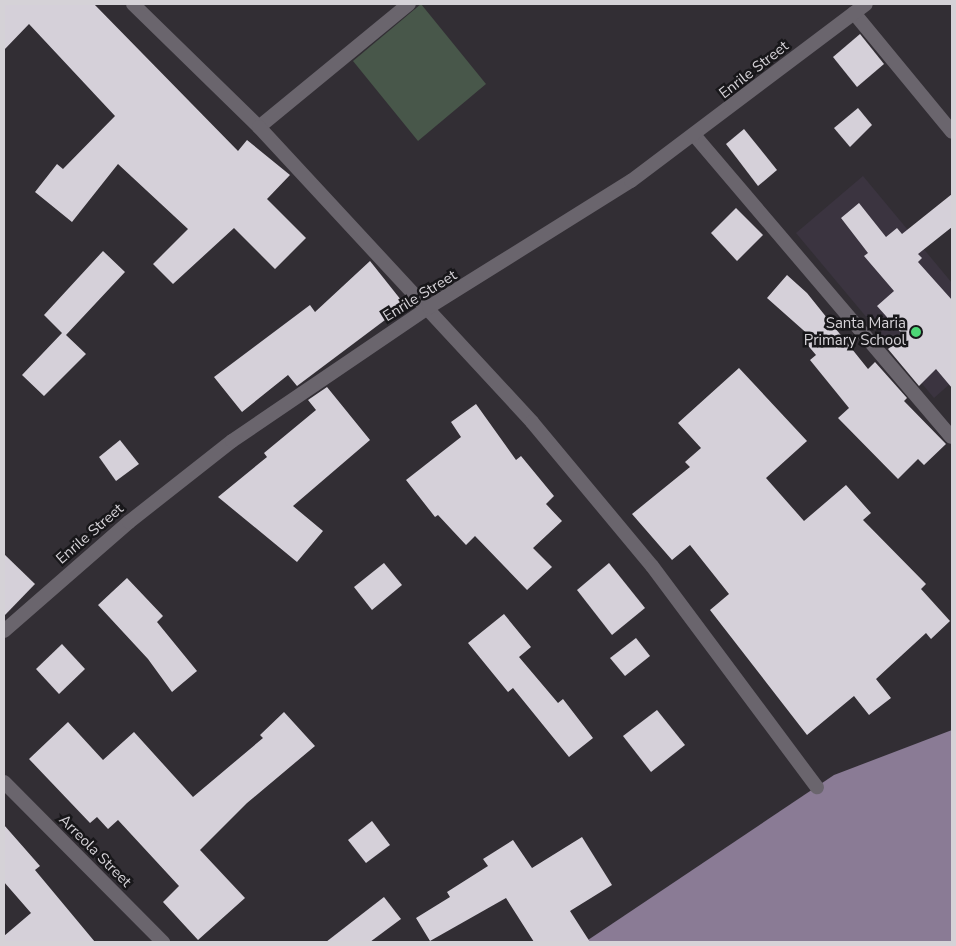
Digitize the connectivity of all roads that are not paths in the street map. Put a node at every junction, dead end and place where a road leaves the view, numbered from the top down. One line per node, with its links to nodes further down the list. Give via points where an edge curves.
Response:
1 (132, 4): 5 (street)
2 (409, 4): 5 (street)
3 (866, 4): 4 (street, Enrile Street)
4 (854, 14): 6 (street); 7 (street, Enrile Street)
5 (259, 127): 8 (street)
6 (952, 132)
7 (695, 136): 8 (street, Enrile Street, via 543,240); 9 (street)
8 (429, 308): 10 (street, Enrile Street, via 232,442 128,522); 12 (street, via 532,422 652,566)
9 (951, 437)
10 (4, 632)
11 (4, 782): 13 (street, Arreola Street)
12 (817, 786)
13 (163, 942)

